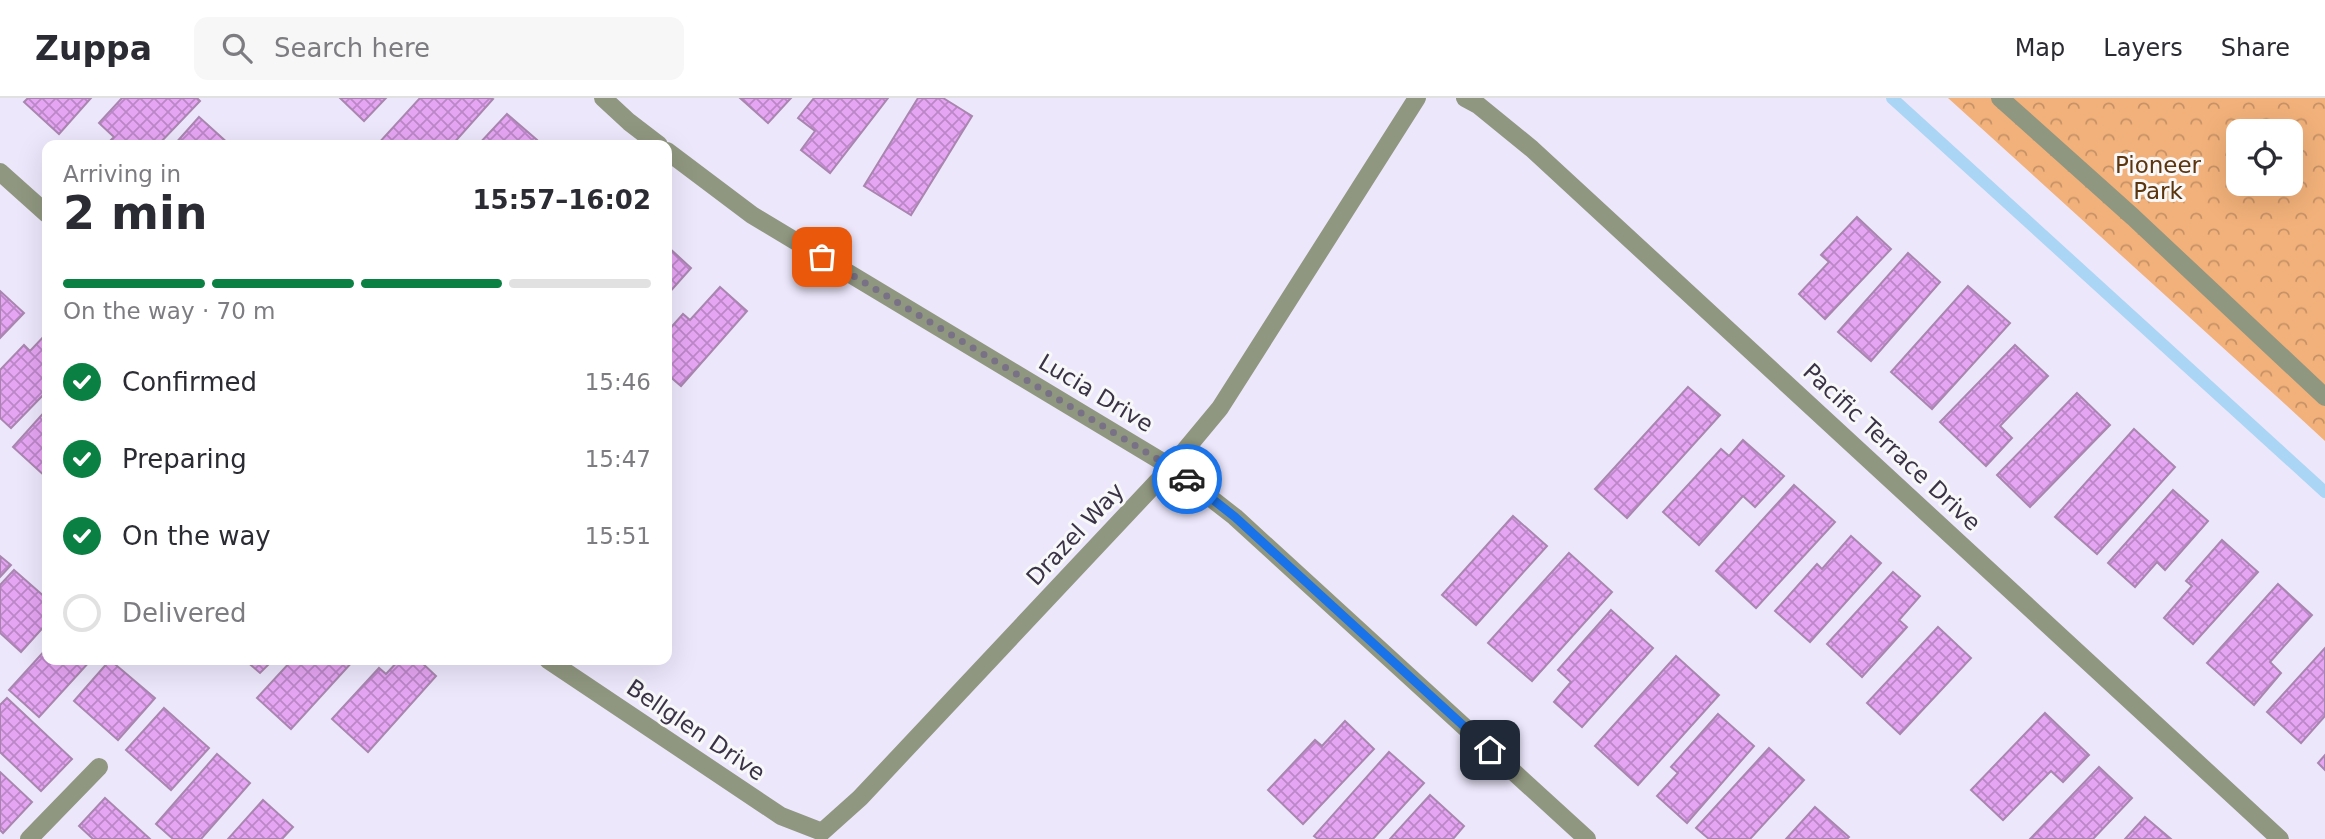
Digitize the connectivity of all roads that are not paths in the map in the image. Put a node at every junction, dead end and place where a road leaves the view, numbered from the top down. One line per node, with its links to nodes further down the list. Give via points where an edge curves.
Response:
1 (603, 98): 5 (street)
2 (1417, 98): 10 (street, Drazel Way, via 1220,408)
3 (1465, 98): 16 (street, Pacific Terrace Drive, via 1532,149)
4 (2000, 98): 9 (street)
5 (652, 140)
6 (672, 155): 10 (street, Lucia Drive, via 752,215)
7 (0, 172): 8 (street)
8 (42, 210)
9 (2325, 397)
10 (1171, 467): 13 (street, Drazel Way, via 860,798); 15 (street, Lucia Drive, via 1235,517)
11 (555, 665): 13 (street, Bellglen Drive, via 781,816)
12 (99, 766): 14 (street)
13 (822, 832)
14 (29, 839)
15 (1587, 839)
16 (2280, 839)

